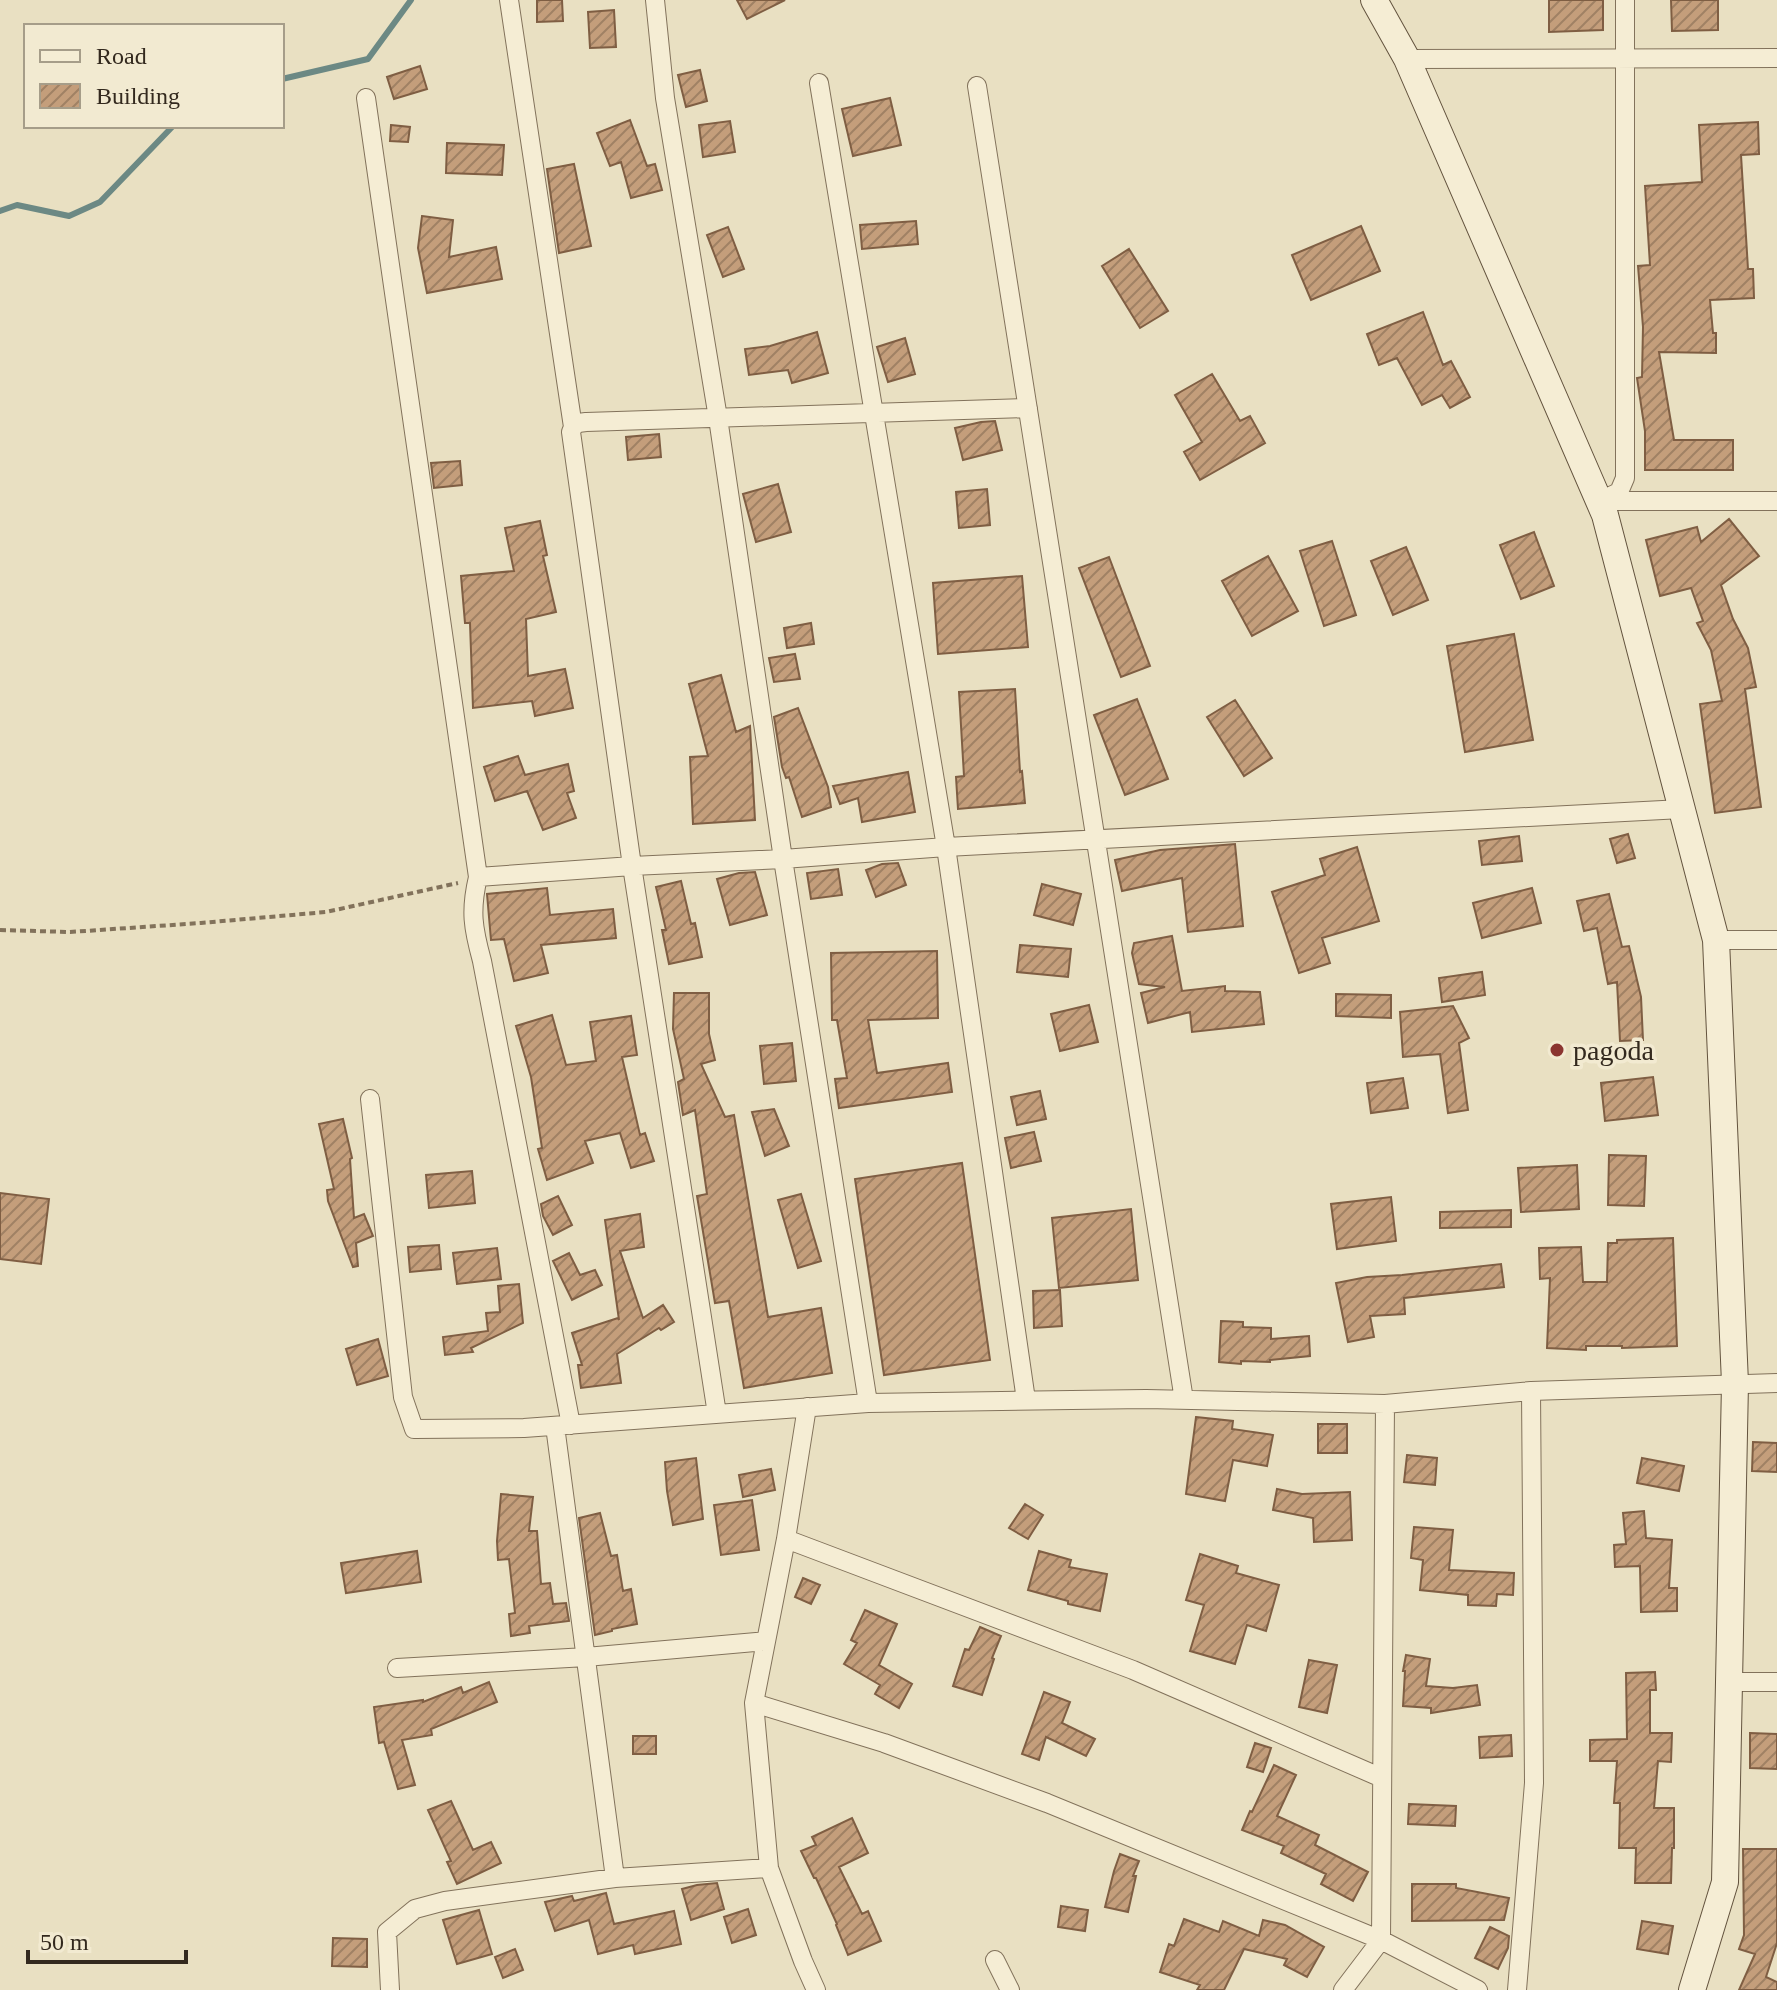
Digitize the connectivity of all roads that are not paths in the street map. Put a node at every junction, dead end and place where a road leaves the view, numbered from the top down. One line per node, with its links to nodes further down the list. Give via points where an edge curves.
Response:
1 (509, 0): 14 (street)
2 (655, 0): 13 (street, via 665,98)
3 (1374, 0): 7 (main road)
4 (1625, 0): 5 (street)
5 (1624, 58): 6 (street); 7 (street); 15 (street, via 1625,478 1619,492)
6 (1777, 58)
7 (1407, 59): 15 (main road)
8 (819, 83): 12 (street)
9 (977, 86): 11 (street)
10 (366, 98): 22 (street)
11 (1028, 408): 12 (street); 18 (street)
12 (875, 413): 13 (street); 19 (street)
13 (718, 418): 14 (street, via 586,422); 20 (street)
14 (573, 427): 21 (street)
15 (1600, 501): 16 (street); 17 (main road)
16 (1777, 501)
17 (1682, 809): 18 (street); 23 (main road)
18 (1096, 839): 19 (street); 30 (street)
19 (946, 847): 20 (street); 29 (street)
20 (783, 859): 21 (street); 31 (street)
21 (632, 866): 22 (street); 34 (street)
22 (478, 877): 35 (street, via 472,917)
23 (1716, 940): 24 (street); 26 (main road)
24 (1777, 940)
25 (370, 1099): 35 (street, via 403,1397 414,1429)
26 (1735, 1383): 27 (street); 28 (street); 40 (main road)
27 (1777, 1383)
28 (1531, 1391): 32 (street); 53 (street, via 1534,1783)
29 (1026, 1400): 30 (street); 31 (street)
30 (1184, 1400): 32 (street)
31 (868, 1403): 33 (street)
32 (1385, 1404): 43 (street)
33 (807, 1407): 34 (street); 36 (street)
34 (717, 1414): 35 (street)
35 (563, 1425): 38 (street)
36 (786, 1539): 37 (street); 43 (street, via 1133,1670)
37 (766, 1641): 38 (street); 42 (street)
38 (586, 1657): 39 (street); 45 (street)
39 (397, 1668)
40 (1729, 1682): 41 (street); 54 (main road, via 1725,1882)
41 (1777, 1682)
42 (754, 1703): 44 (street); 46 (street, via 884,1743 1047,1803)
43 (1382, 1778): 46 (street)
44 (769, 1868): 45 (street); 49 (street)
45 (615, 1878): 48 (street, via 415,1909 387,1932)
46 (1381, 1940): 51 (street); 52 (street)
47 (995, 1960): 50 (street)
48 (390, 1990)
49 (816, 1990)
50 (1010, 1990)
51 (1343, 1990)
52 (1478, 1990)
53 (1517, 1990)
54 (1692, 1990)

